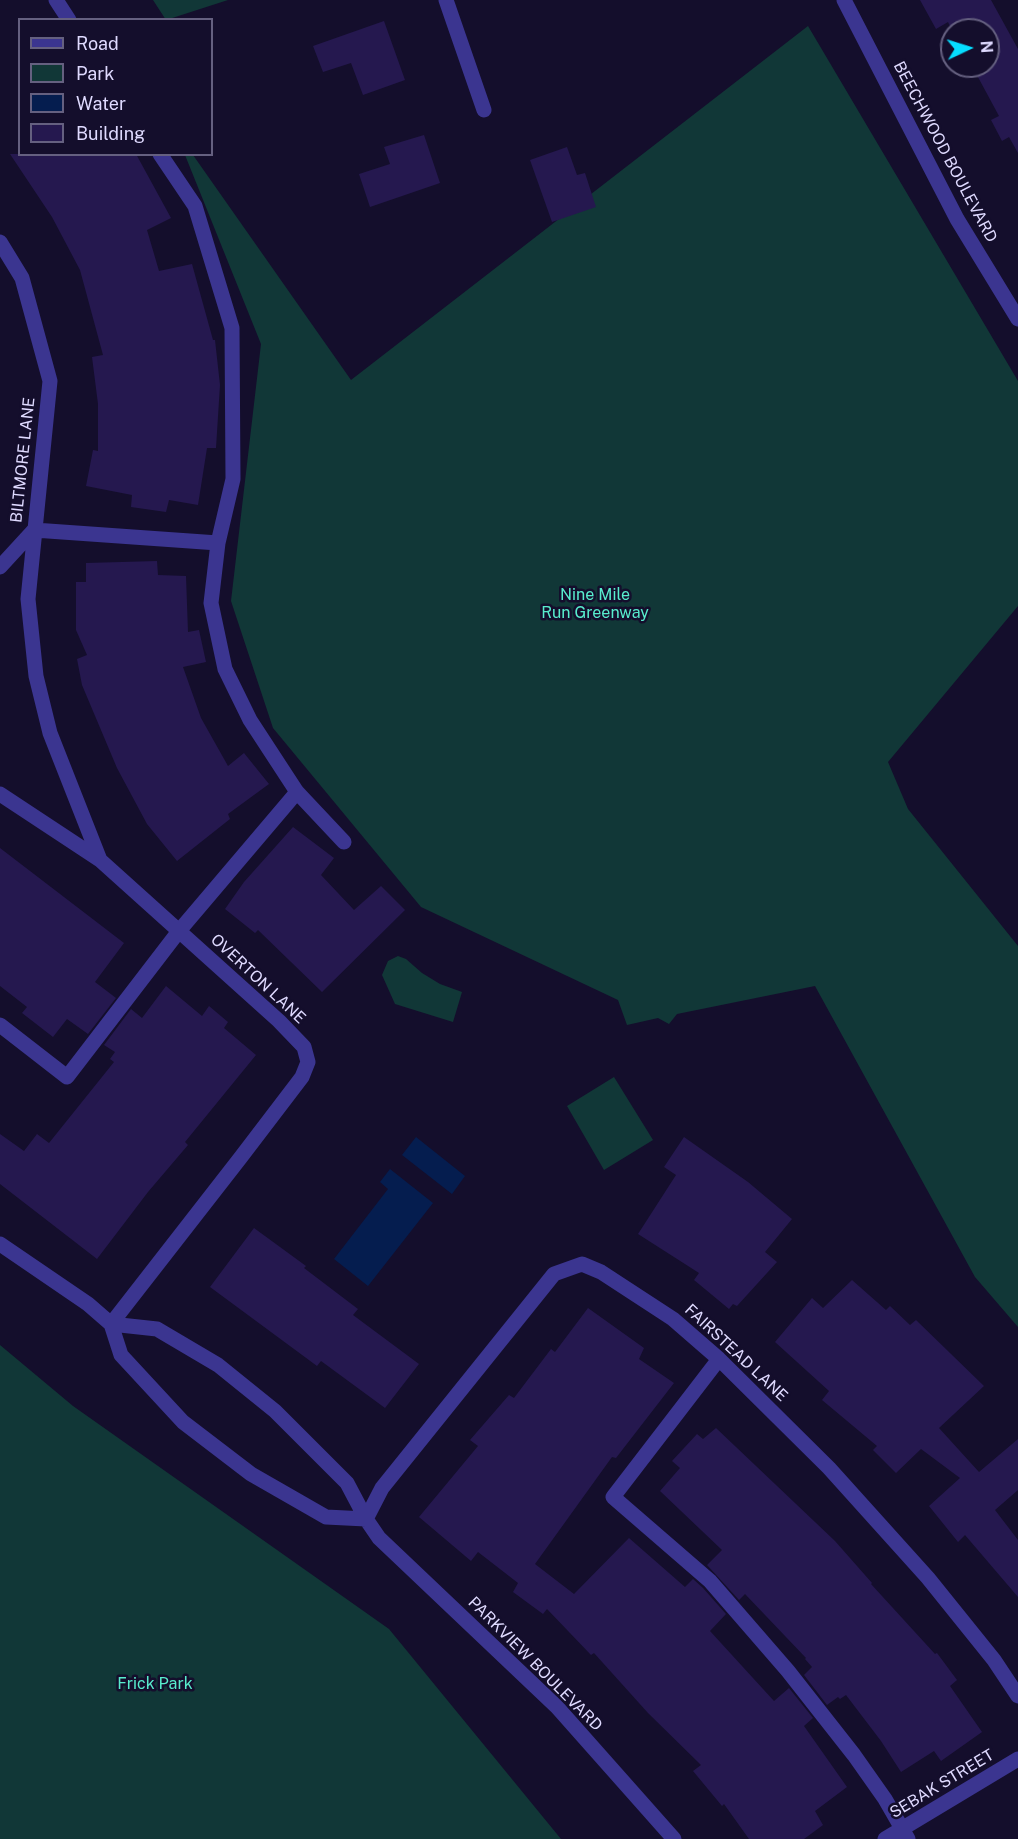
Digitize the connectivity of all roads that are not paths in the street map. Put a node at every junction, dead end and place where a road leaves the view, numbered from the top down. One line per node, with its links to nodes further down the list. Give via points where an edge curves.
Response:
1 (56, 0): 4 (street)
2 (446, 0): 5 (street)
3 (844, 0): 8 (street, BEECHWOOD BOULEVARD, via 957,219)
4 (68, 18)
5 (484, 110)
6 (161, 156): 10 (street, via 195,206 232,328 233,479)
7 (0, 242): 9 (street, BILTMORE LANE, via 22,278 50,381)
8 (1018, 319)
9 (34, 530): 10 (street); 11 (street); 15 (street, BILTMORE LANE, via 28,599 36,676 50,733)
10 (218, 543): 12 (street, via 211,603 225,669 250,720)
11 (0, 567)
12 (297, 792): 14 (street); 16 (street)
13 (0, 794): 15 (street, OVERTON LANE)
14 (344, 842)
15 (100, 860): 16 (street, OVERTON LANE)
16 (179, 931): 17 (street, via 67,1077); 19 (street, OVERTON LANE, via 304,1047 308,1062 302,1077)
17 (0, 1025)
18 (0, 1244): 19 (street)
19 (111, 1324): 21 (street, PARKVIEW BOULEVARD, via 157,1329 218,1365 275,1411 347,1483); 21 (street, via 121,1355 183,1422 251,1474 326,1517)
20 (719, 1359): 21 (street, FAIRSTEAD LANE, via 673,1319 601,1272 582,1264 554,1274 382,1488); 22 (street, FAIRSTEAD LANE, via 830,1468 928,1578); 24 (street, via 613,1497 710,1581 788,1671 854,1755)
21 (366, 1519): 25 (street, PARKVIEW BOULEVARD, via 379,1538 557,1707)
22 (1018, 1696)
23 (1018, 1759): 24 (street, SEBAK STREET)
24 (905, 1834): 26 (street, SEBAK STREET)
25 (674, 1839)
26 (885, 1839)

